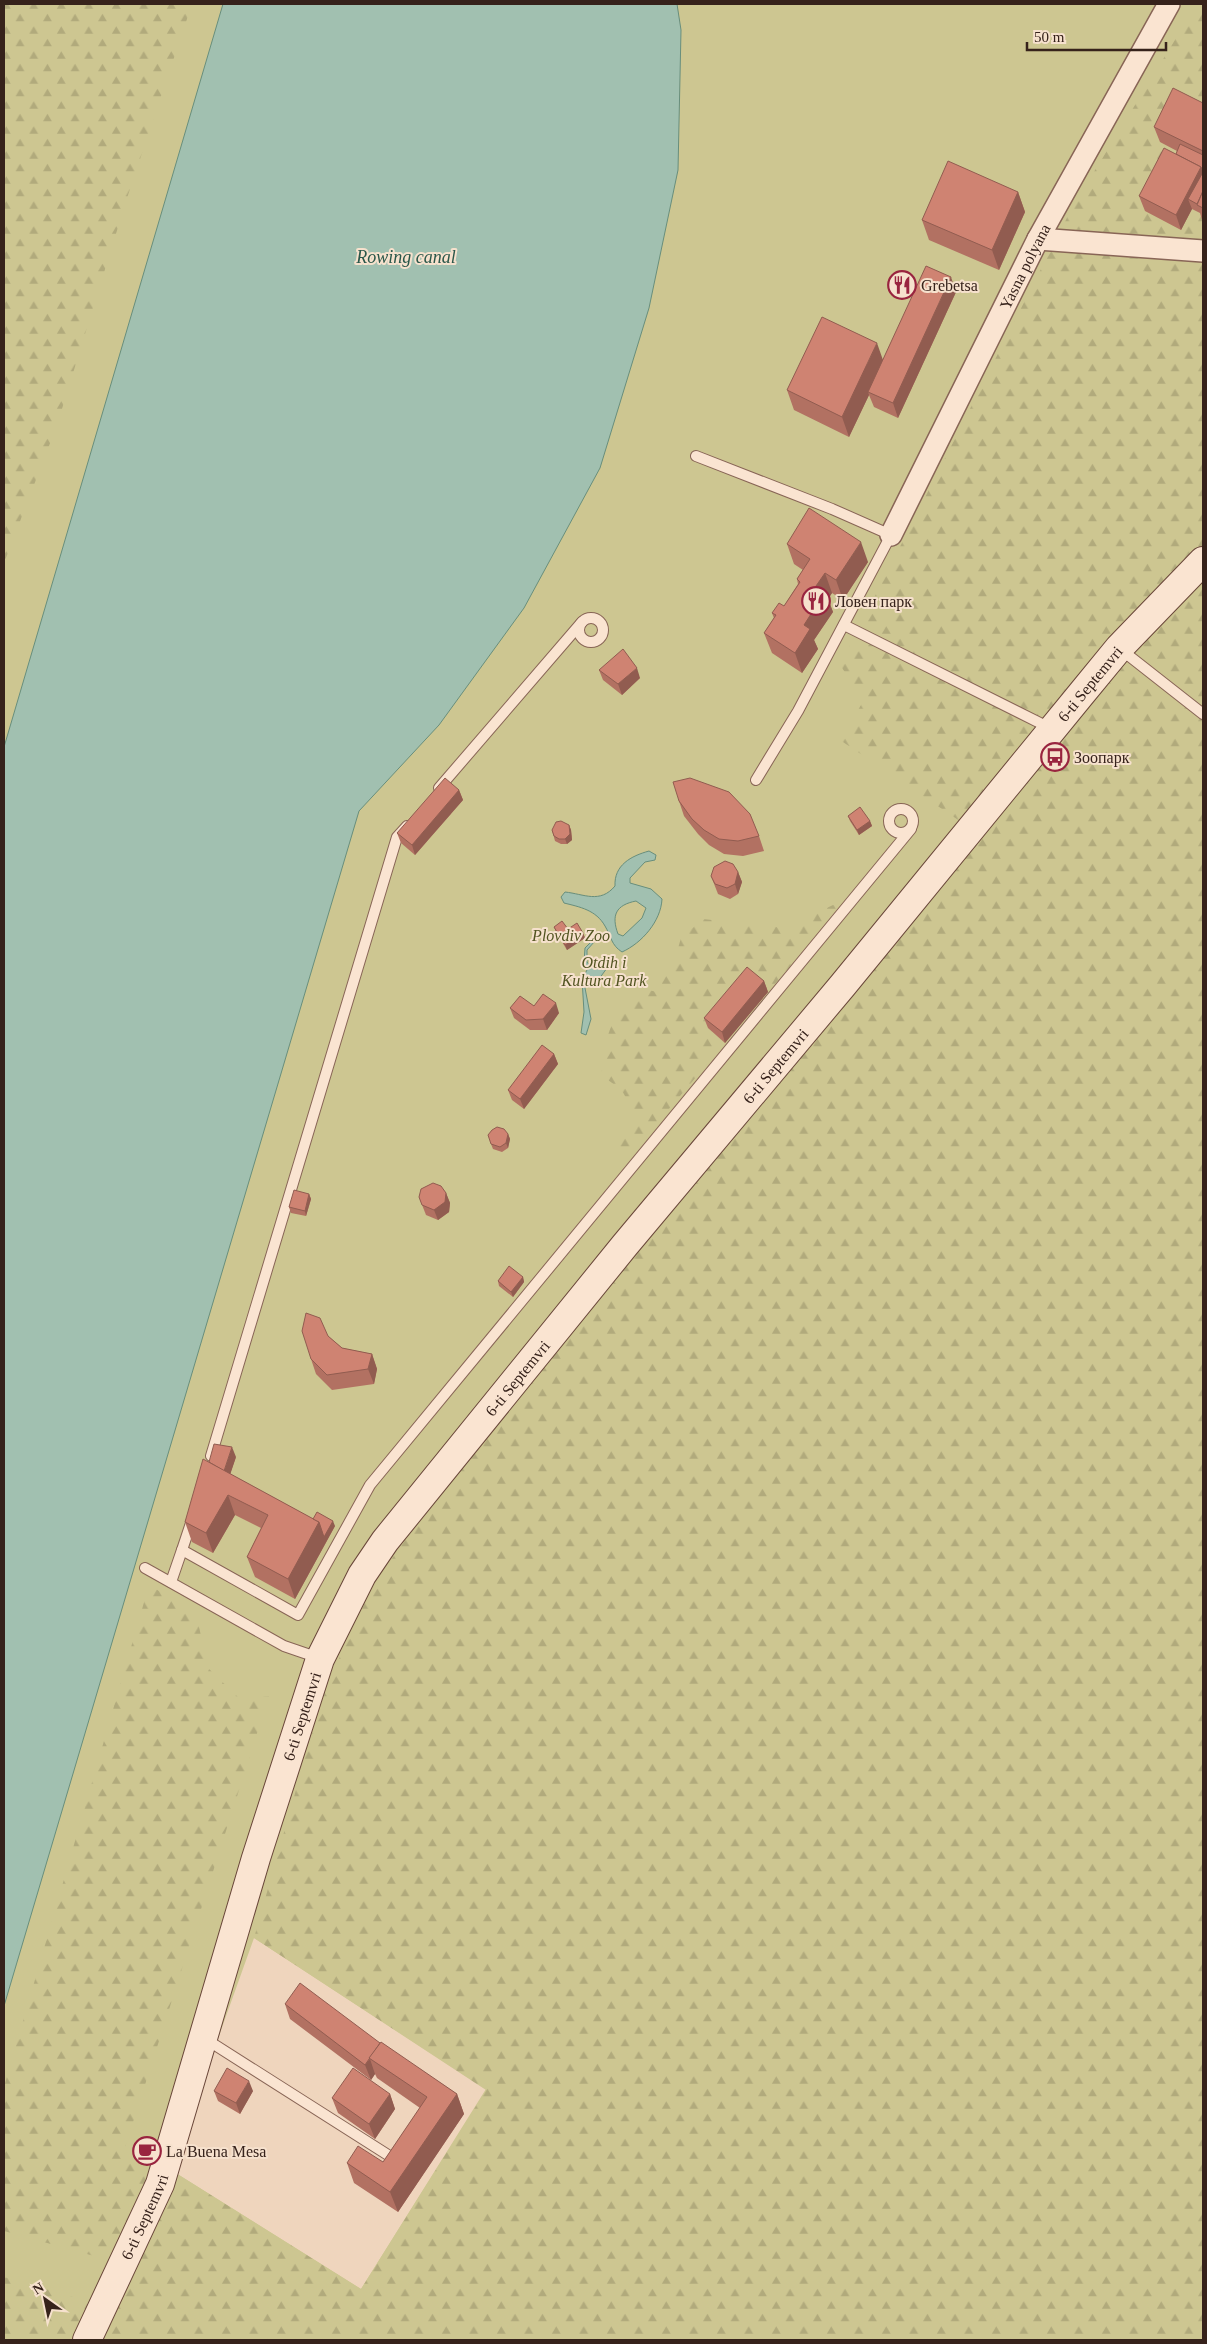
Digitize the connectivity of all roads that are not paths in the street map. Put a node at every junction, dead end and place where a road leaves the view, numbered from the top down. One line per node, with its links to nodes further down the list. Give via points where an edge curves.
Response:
1 (1169, 4): 2 (street, Yasna polyana)
2 (1038, 239): 3 (street); 5 (street, Yasna polyana)
3 (1203, 252)
4 (696, 456): 5 (lane)
5 (891, 535): 8 (lane)
6 (1203, 562): 9 (street, 6-ti Septemvri)
7 (582, 622): 13 (lane)
8 (844, 625): 11 (lane); 12 (lane)
9 (1119, 648): 10 (lane); 11 (street, 6-ti Septemvri)
10 (1203, 714)
11 (1053, 729): 21 (street, 6-ti Septemvri, via 625,1245 385,1541 362,1574)
12 (756, 780)
13 (435, 793)
14 (416, 815): 16 (lane, via 397,838)
15 (911, 829): 18 (lane, via 370,1485 298,1615)
16 (208, 1465)
17 (194, 1513): 18 (lane)
18 (182, 1550): 20 (lane)
19 (145, 1568): 20 (lane)
20 (171, 1582): 21 (lane, via 284,1646)
21 (320, 1659): 22 (street, 6-ti Septemvri)
22 (203, 2038): 23 (lane); 24 (street, 6-ti Septemvri, via 160,2184)
23 (388, 2155)
24 (87, 2340)

